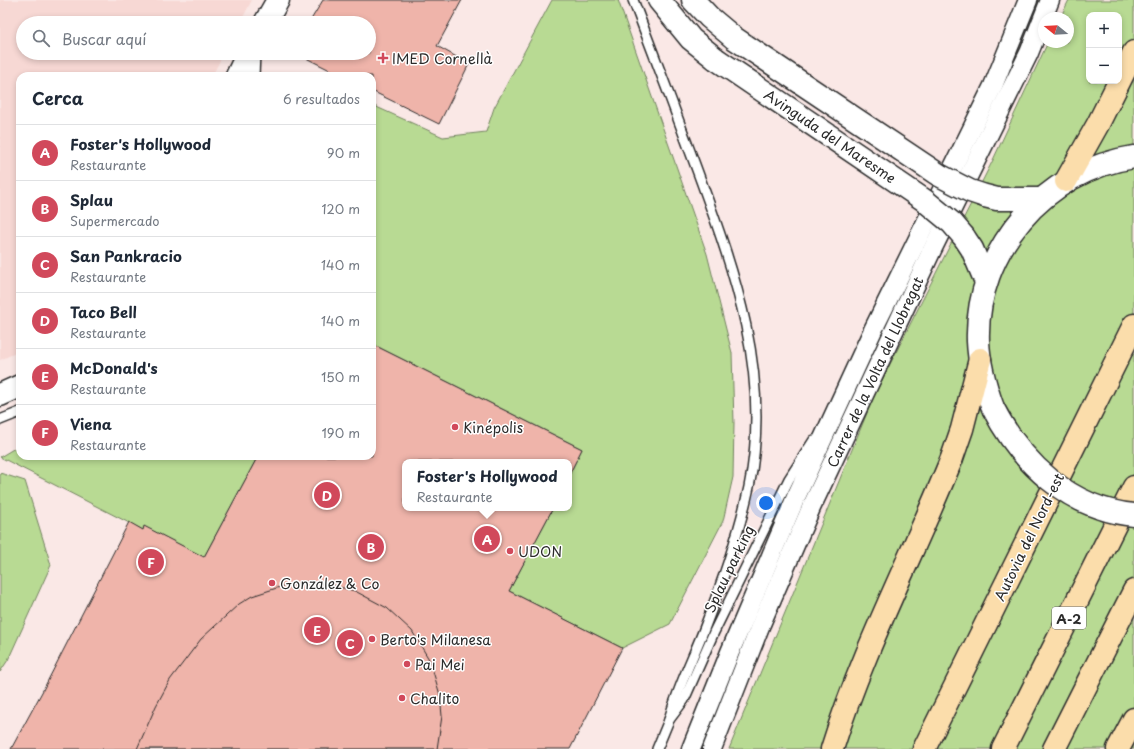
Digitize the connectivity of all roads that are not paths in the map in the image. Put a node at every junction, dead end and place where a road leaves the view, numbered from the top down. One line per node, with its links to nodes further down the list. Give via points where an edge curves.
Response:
1 (633, 0): 26 (lane, via 738,287 755,380 757,419 750,485 742,518 706,625 676,696)
2 (660, 0): 14 (main road, Avinguda del Maresme, bridge, via 691,39 716,59 924,200 952,222 972,249)
3 (692, 0): 13 (main road, Avinguda del Maresme, bridge, via 734,38 939,175 970,191 997,199)
4 (1028, 0): 19 (street, Carrer de la Volta del Llobregat, via 993,86)
5 (1050, 0): 29 (street, Carrer de la Volta del Llobregat, via 1029,53 925,264 811,508 761,624)
6 (1132, 59): 12 (highway)
7 (244, 60): 9 (main road)
8 (255, 60): 10 (lane)
9 (238, 72)
10 (254, 72)
11 (1134, 157): 12 (main road, via 1095,167)
12 (1066, 181): 13 (main road)
13 (1041, 199): 14 (main road, via 1014,228)
14 (986, 282): 16 (main road, via 979,320)
15 (1134, 326): 31 (highway, Autovia del Nord-est)
16 (980, 359): 23 (main road, bridge, via 993,408 1016,447 1031,464 1067,492 1087,502 1108,510); 30 (highway, via 952,458 869,648)
17 (16, 388): 18 (main road)
18 (0, 395)
19 (837, 406): 26 (lane, Splau parking, via 789,479 714,632 684,700); 28 (street, Carrer de la Volta del Llobregat, via 732,645)
20 (16, 414): 21 (lane)
21 (0, 420)
22 (1134, 487): 32 (highway, A-2)
23 (1134, 515)
24 (1134, 591): 33 (highway)
25 (1134, 719): 34 (highway)
26 (670, 720): 27 (lane, Splau parking)
27 (657, 749)
28 (691, 749)
29 (712, 749)
30 (832, 749)
31 (924, 749)
32 (1003, 749)
33 (1054, 749)
34 (1118, 749)

